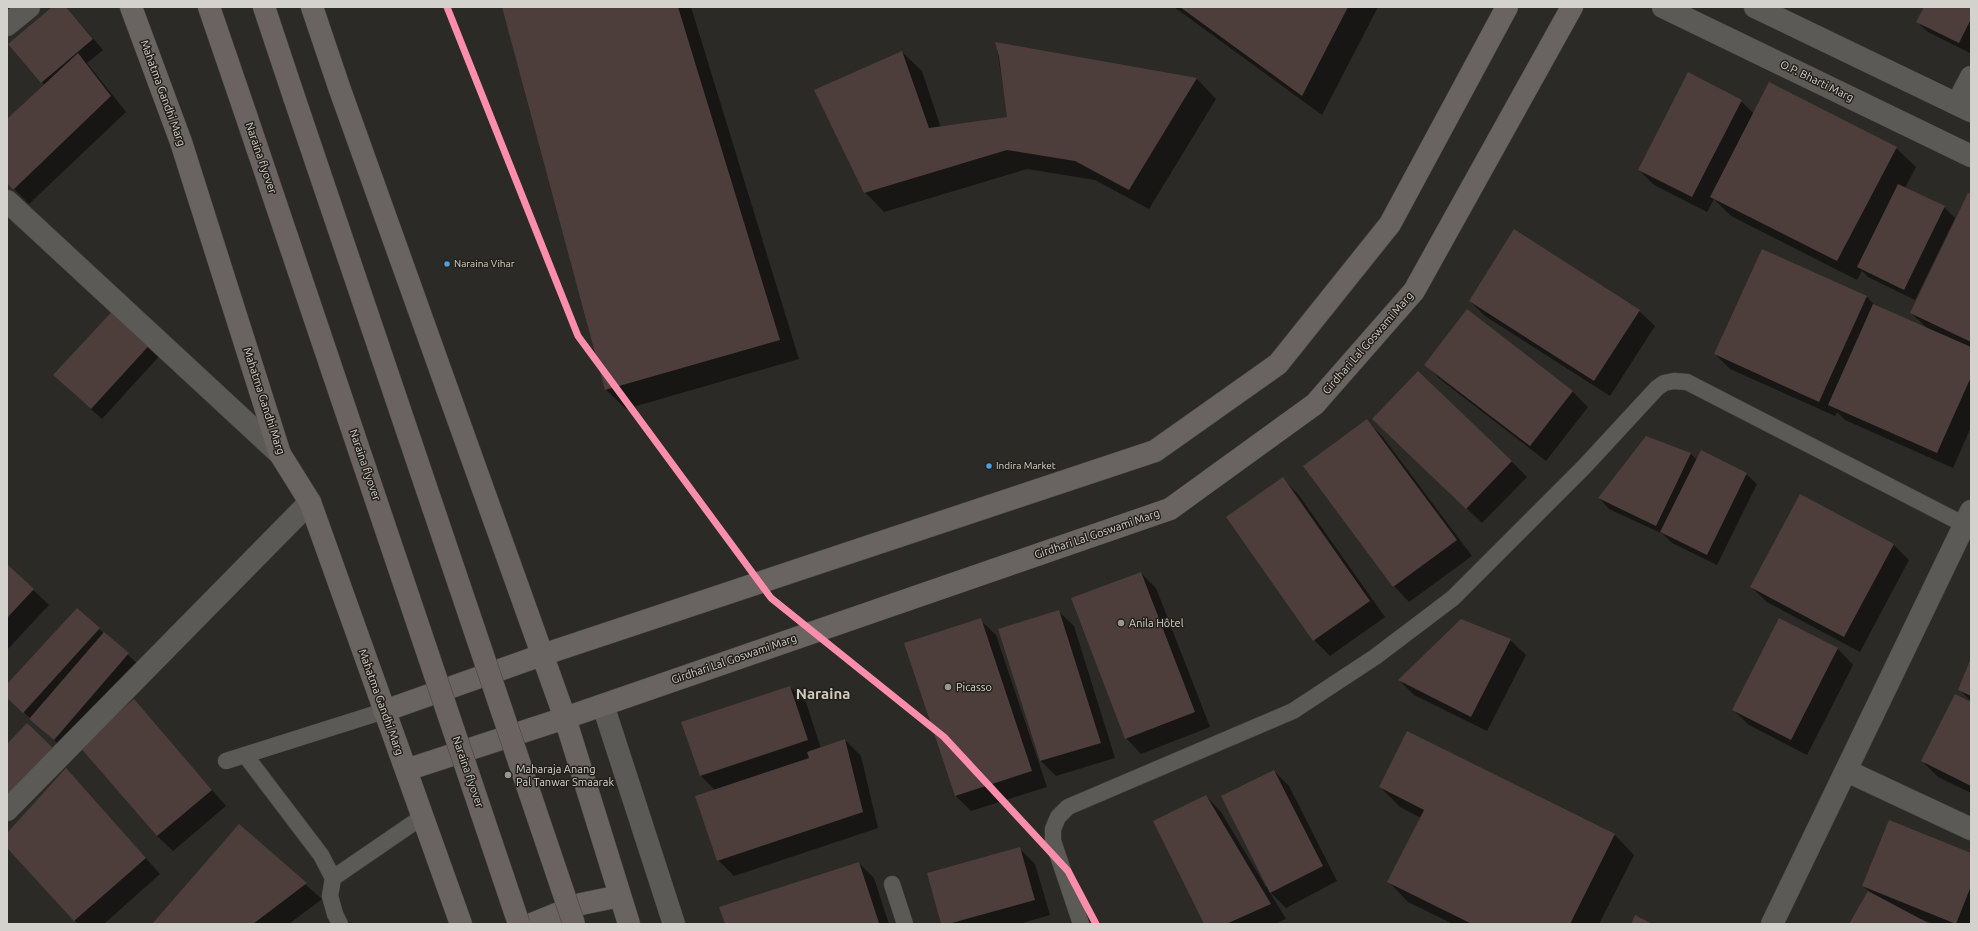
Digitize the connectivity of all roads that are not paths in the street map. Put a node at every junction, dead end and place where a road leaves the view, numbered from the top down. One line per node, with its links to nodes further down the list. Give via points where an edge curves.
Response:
1 (29, 7): 10 (street)
2 (131, 7): 15 (main road, Mahatma Gandhi Marg, via 181,142)
3 (209, 7): 34 (main road, Naraina flyover, bridge)
4 (264, 7): 36 (main road, bridge)
5 (312, 7): 18 (main road)
6 (1507, 7): 18 (main road, via 1390,224 1278,364 1155,451)
7 (1572, 7): 19 (main road, Girdhari Lal Goswami Marg, via 1414,291 1315,404 1170,509)
8 (1663, 7): 13 (street, O.P. Bharti Marg)
9 (1755, 7): 12 (street)
10 (7, 25)
11 (1971, 77): 12 (street)
12 (1964, 108)
13 (1971, 156)
14 (7, 201): 15 (street)
15 (280, 454): 16 (main road, Mahatma Gandhi Marg)
16 (310, 502): 20 (main road, Mahatma Gandhi Marg); 26 (street)
17 (1968, 518): 25 (street); 40 (lane, via 1687,382 1664,383 1656,388 1584,467 1452,598 1375,657 1293,711 1068,807 1058,817 1053,829 1053,841)
18 (542, 655): 20 (main road); 21 (main road)
19 (603, 705): 21 (main road, Girdhari Lal Goswami Marg); 38 (street)
20 (384, 711): 22 (lane); 24 (main road, Mahatma Gandhi Marg)
21 (565, 718): 24 (main road, Girdhari Lal Goswami Marg); 31 (main road)
22 (245, 755): 23 (lane); 29 (lane, via 321,855)
23 (226, 761)
24 (406, 770): 27 (main road, Mahatma Gandhi Marg)
25 (1847, 771): 28 (street); 41 (street)
26 (7, 810)
27 (422, 817): 29 (lane); 33 (main road, Mahatma Gandhi Marg)
28 (1971, 829)
29 (333, 878): 32 (lane, via 330,896)
30 (892, 884): 39 (lane)
31 (620, 896): 35 (main road, via 581,904); 37 (main road)
32 (340, 924)
33 (461, 924)
34 (519, 924)
35 (532, 924)
36 (574, 924)
37 (629, 924)
38 (674, 924)
39 (905, 924)
40 (1081, 924)
41 (1772, 924)

